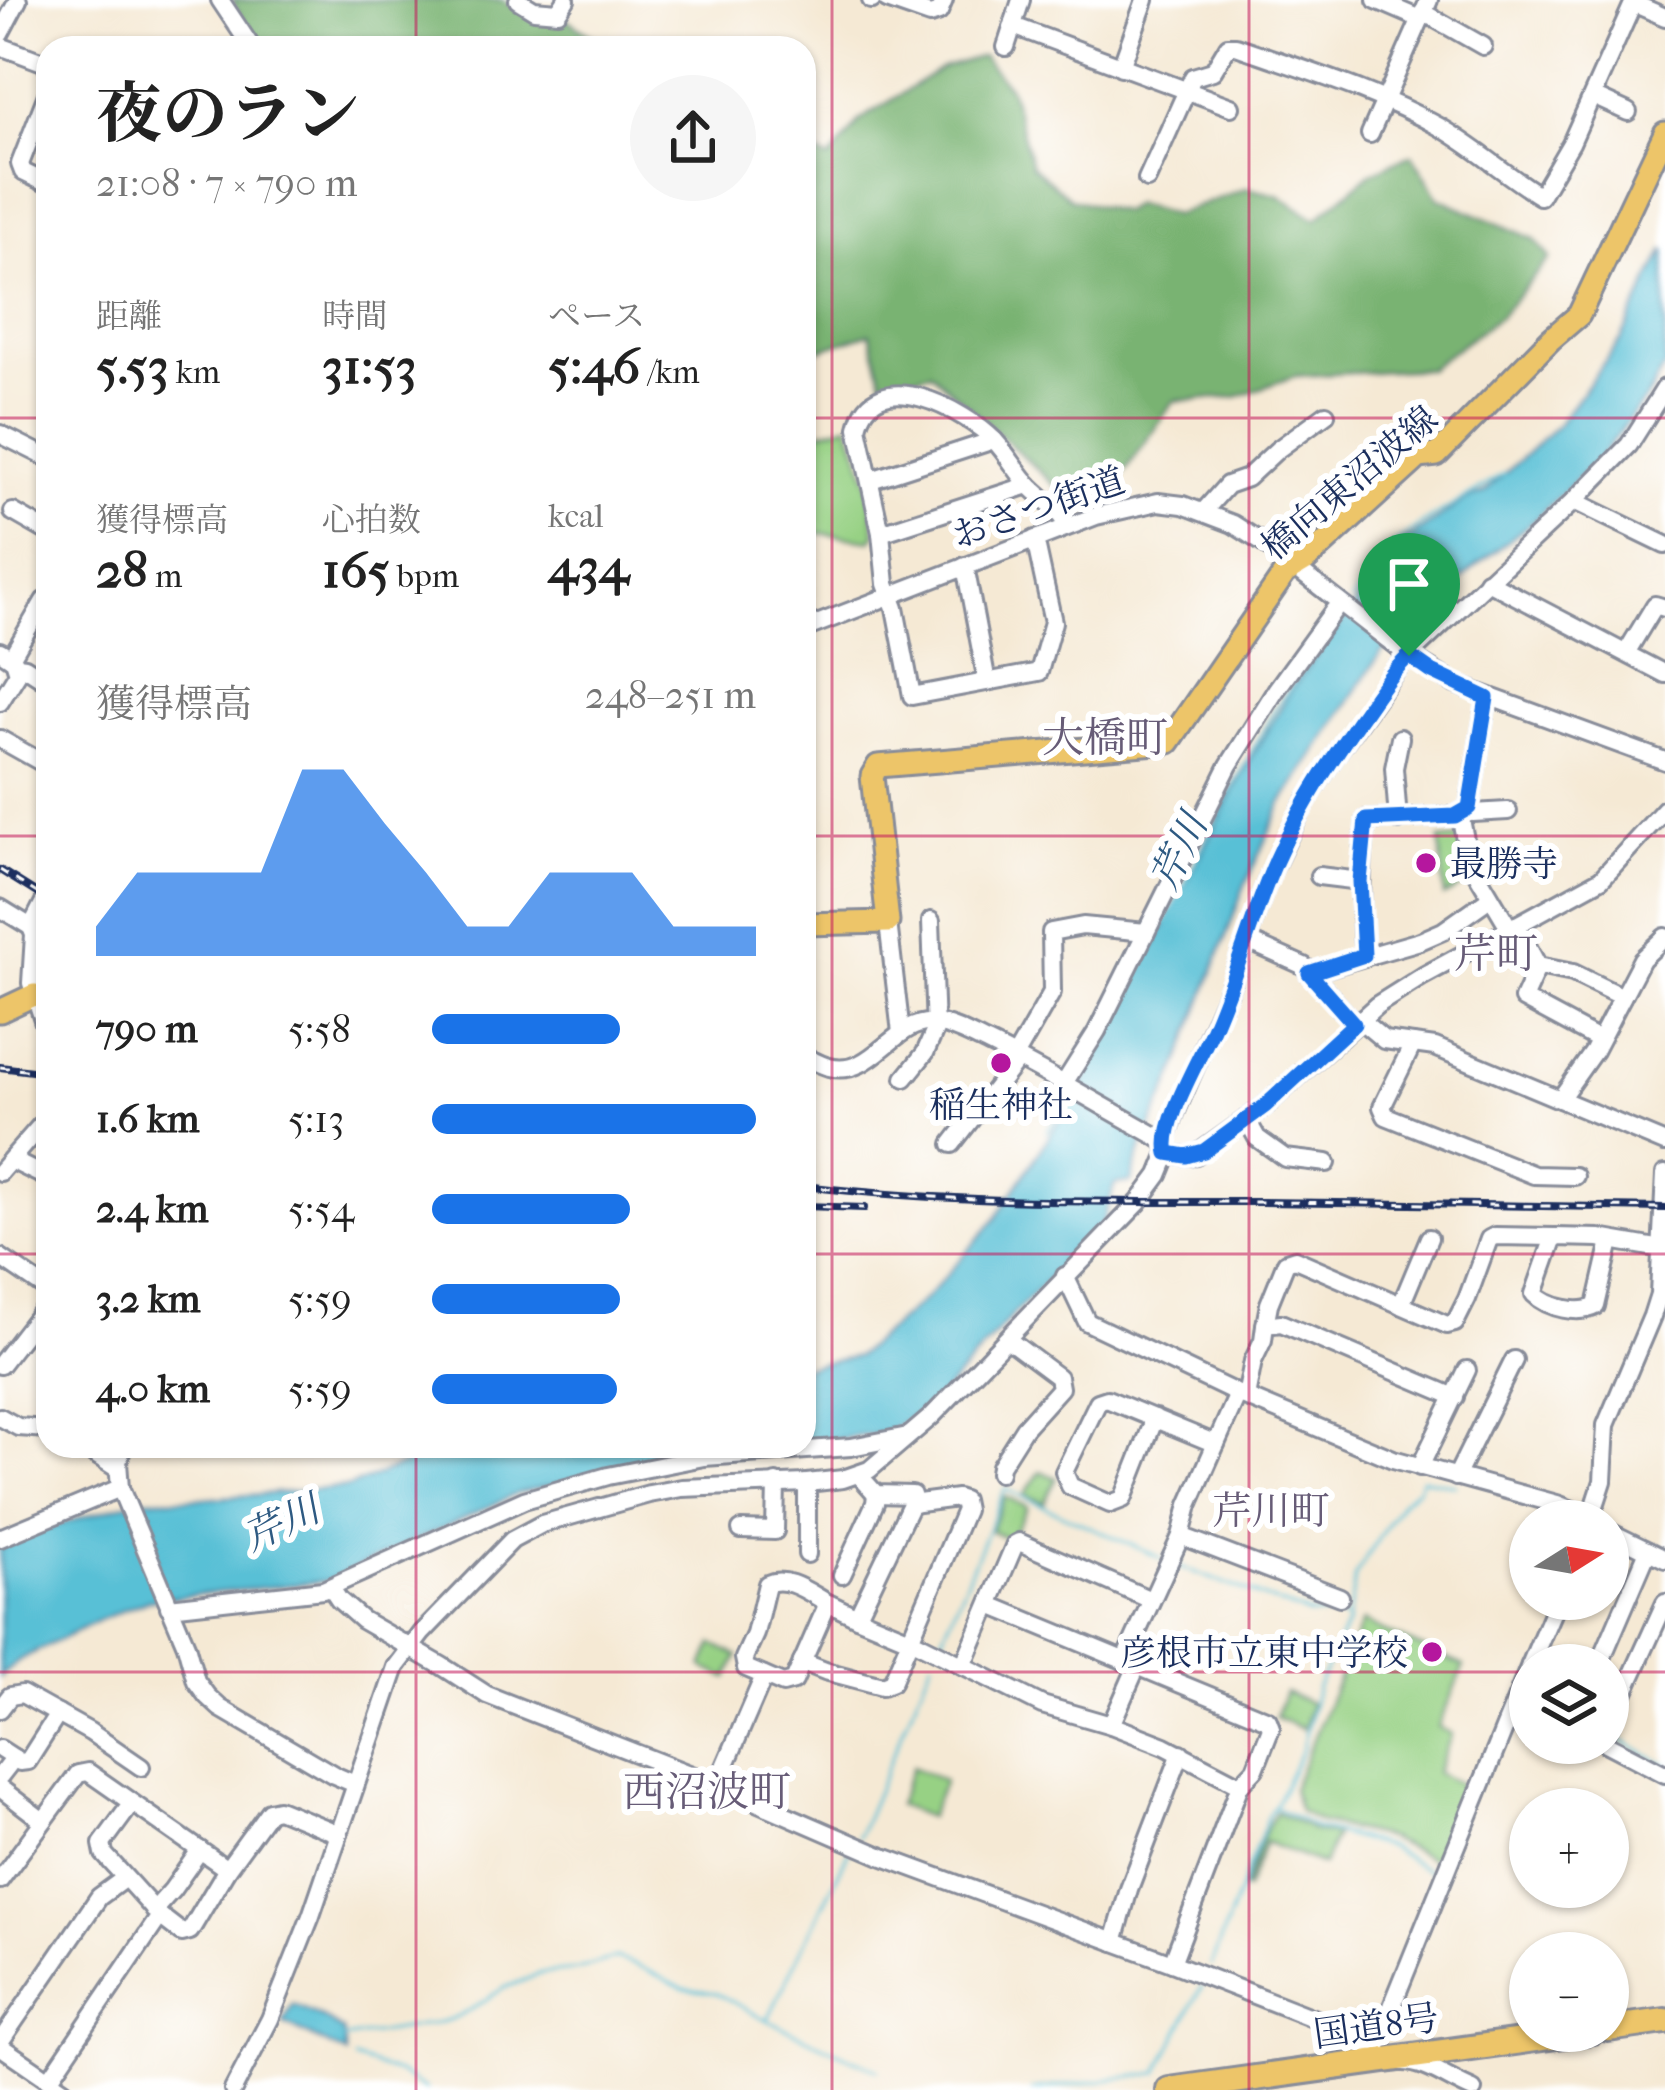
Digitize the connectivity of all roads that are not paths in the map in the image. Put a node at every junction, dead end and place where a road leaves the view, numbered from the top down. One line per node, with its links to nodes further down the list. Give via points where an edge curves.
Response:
1 (18, 0): 13 (street)
2 (220, 0): 14 (street)
3 (518, 0): 4 (street, via 558,12)
4 (566, 0)
5 (887, 0): 6 (street, via 930,15)
6 (944, 0)
7 (1021, 0): 12 (street)
8 (1145, 0): 19 (street)
9 (1376, 0): 10 (street)
10 (1424, 10): 16 (street); 22 (street)
11 (1665, 17): 21 (street, via 1632,6)
12 (1013, 22): 17 (street); 19 (street)
13 (0, 34)
14 (244, 36)
15 (0, 46): 18 (street)
16 (1483, 46)
17 (1006, 47)
18 (36, 60)
19 (1121, 67): 20 (street)
20 (1187, 90): 22 (street, via 1193,76 1213,71 1236,46); 23 (street); 29 (street)
21 (1593, 96): 22 (street, via 1540,196 1473,147); 24 (street)
22 (1385, 101): 27 (street)
23 (1230, 108)
24 (1628, 112)
25 (36, 123): 28 (street, via 20,164)
26 (1665, 133): 46 (main road, 橋向東沼波線, via 1579,315 1438,455 1419,457)
27 (1370, 134)
28 (36, 178)
29 (1147, 178)
30 (1665, 388): 37 (street, via 1629,445)
31 (1326, 414): 39 (street, via 1227,485)
32 (0, 434): 34 (street)
33 (994, 440): 35 (street); 35 (street, via 956,412 889,394 859,420); 36 (street)
34 (36, 452)
35 (871, 480): 42 (street)
36 (1029, 485): 41 (street); 42 (street)
37 (1574, 501): 44 (street); 47 (street)
38 (13, 512): 40 (street)
39 (1204, 512): 41 (street, おさつ街道, via 1158,502); 46 (street, おさつ街道)
40 (36, 525)
41 (1067, 526): 43 (street, おさつ街道)
42 (881, 533): 48 (street)
43 (1035, 539): 45 (street, おさつ街道); 58 (street, via 1053,622 1039,672)
44 (1665, 545)
45 (965, 566): 48 (street, おさつ街道); 58 (street)
46 (1294, 566): 49 (street, おさつ街道); 75 (main road, 橋向東沼波線, via 1166,744 878,766 872,776)
47 (1487, 581): 53 (street); 54 (street)
48 (891, 596): 52 (street, おさつ街道); 58 (street, via 912,696)
49 (1339, 608): 53 (street, おさつ街道); 79 (street, via 1229,765)
50 (1665, 608): 54 (street, via 1654,605)
51 (36, 614): 55 (street)
52 (816, 624)
53 (1406, 653): 59 (street, おさつ街道); 81 (street, via 1304,805)
54 (1626, 653): 57 (street)
55 (10, 658): 56 (street); 60 (street, via 18,673)
56 (36, 674)
57 (1665, 674)
58 (987, 682)
59 (1487, 698): 64 (street, おさつ街道); 67 (street)
60 (0, 702)
61 (1400, 738): 68 (street)
62 (0, 739): 63 (street)
63 (36, 759)
64 (1665, 760)
65 (1665, 809): 78 (street, via 1601,879)
66 (1508, 811): 67 (street)
67 (1464, 812): 68 (street); 71 (street, via 1469,860)
68 (1398, 820): 70 (street, via 1366,820)
69 (1319, 875): 70 (street)
70 (1360, 881): 82 (street)
71 (1490, 898): 78 (street); 82 (street, via 1443,931)
72 (0, 908): 77 (street)
73 (36, 917): 77 (street)
74 (931, 921): 90 (street)
75 (888, 922): 76 (main road); 91 (street)
76 (816, 924)
77 (31, 927): 85 (street)
78 (1513, 927): 83 (street); 89 (street)
79 (1146, 932): 94 (street, via 1051,932 1052,992); 97 (street)
80 (1665, 937): 86 (street, via 1647,951)
81 (1248, 941): 84 (street); 101 (street)
82 (1364, 955): 84 (street)
83 (1538, 966): 86 (street); 92 (street, via 1523,999)
84 (1309, 973): 89 (street)
85 (36, 990)
86 (1622, 997): 92 (street)
87 (36, 998): 88 (main road)
88 (0, 1011)
89 (1357, 1021): 93 (street, via 1384,1040); 99 (street)
90 (934, 1022): 91 (street); 94 (street); 96 (street, via 932,1040)
91 (901, 1034): 95 (street, via 844,1069)
92 (1599, 1040): 98 (street)
93 (1413, 1044): 98 (street); 108 (street, via 1382,1107 1385,1116 1534,1175)
94 (1016, 1058): 97 (street); 103 (street)
95 (816, 1061)
96 (905, 1078)
97 (1067, 1087): 101 (street)
98 (1560, 1099): 102 (street)
99 (1246, 1120): 101 (street, via 1196,1155); 104 (street, via 1285,1158)
100 (36, 1131): 105 (street)
101 (1163, 1143): 115 (street, via 1159,1174 1144,1195)
102 (1665, 1143)
103 (952, 1144)
104 (1327, 1163)
105 (6, 1166): 107 (street)
106 (1665, 1174): 109 (street)
107 (36, 1175)
108 (1575, 1176)
109 (1663, 1227): 113 (street)
110 (1554, 1237): 112 (street); 112 (street, via 1534,1294 1585,1311 1595,1306); 117 (street, via 1489,1239 1455,1323)
111 (1429, 1238): 117 (street)
112 (1611, 1241): 113 (street)
113 (1662, 1249): 144 (street, via 1652,1316 1606,1425)
114 (0, 1257): 116 (street)
115 (1065, 1276): 120 (street); 124 (street, via 1088,1322)
116 (36, 1282)
117 (1401, 1305): 119 (street, via 1295,1259 1286,1262)
118 (36, 1318): 122 (street)
119 (1264, 1324): 124 (street); 125 (street, via 1281,1323)
120 (1007, 1340): 129 (street); 136 (street, via 1058,1377 1060,1388)
121 (1514, 1360): 138 (street)
122 (0, 1365)
123 (1467, 1370): 125 (street)
124 (1242, 1395): 130 (street); 135 (street)
125 (1455, 1397): 135 (street)
126 (0, 1417): 128 (street)
127 (1155, 1418): 127 (street, via 1098,1402 1064,1472 1070,1486 1110,1504 1123,1499); 130 (street)
128 (36, 1428)
129 (908, 1436): 131 (street); 137 (street)
130 (1216, 1444): 147 (street)
131 (816, 1449)
132 (94, 1458): 141 (street)
133 (123, 1458): 141 (street)
134 (698, 1458): 153 (street, via 554,1490)
135 (1420, 1467): 138 (street)
136 (999, 1473)
137 (859, 1475): 139 (street); 142 (street)
138 (1456, 1477): 143 (street)
139 (807, 1483): 140 (street); 150 (street)
140 (776, 1484): 146 (street, via 775,1531); 163 (street, via 649,1494 525,1531)
141 (122, 1485): 148 (street); 156 (street)
142 (876, 1494): 145 (street, via 913,1495); 152 (street)
143 (1542, 1500)
144 (1597, 1500)
145 (914, 1504): 160 (street); 161 (street, via 957,1498 965,1505)
146 (741, 1530)
147 (1180, 1536): 154 (street); 155 (street)
148 (0, 1538)
149 (1629, 1541): 151 (street)
150 (807, 1554)
151 (1657, 1555): 162 (street)
152 (842, 1575)
153 (332, 1588): 156 (street); 163 (street, via 362,1620)
154 (1340, 1597)
155 (1151, 1600): 159 (street, via 1019,1542); 165 (street)
156 (167, 1603): 179 (street, via 207,1696)
157 (828, 1603): 160 (street); 164 (street); 167 (street, via 789,1582 767,1584 743,1658)
158 (1665, 1603): 168 (street)
159 (990, 1605): 165 (street); 166 (street)
160 (857, 1616): 161 (street)
161 (910, 1639): 164 (street, via 892,1682 882,1686); 166 (street)
162 (1610, 1644)
163 (410, 1648): 179 (street, via 389,1682); 180 (street, via 487,1695)
164 (802, 1662): 167 (street, via 794,1681)
165 (1131, 1663): 171 (street); 181 (street, via 1268,1720 1255,1769)
166 (963, 1666): 171 (street, via 1042,1705)
167 (764, 1676): 180 (street)
168 (1629, 1683)
169 (0, 1709): 170 (street, via 22,1694)
170 (58, 1714): 173 (street, via 28,1761); 176 (street)
171 (1111, 1725): 174 (street)
172 (1509, 1739): 197 (street)
173 (7, 1753): 178 (street)
174 (1181, 1753): 181 (street); 191 (street)
175 (1629, 1755): 177 (street)
176 (141, 1767)
177 (1665, 1774)
178 (0, 1776)
179 (355, 1784): 185 (street)
180 (717, 1785): 191 (street)
181 (1240, 1785): 192 (street)
182 (0, 1788): 184 (street)
183 (132, 1803): 184 (street, via 88,1772 78,1774); 186 (street); 188 (street, via 102,1844)
184 (43, 1822): 189 (street)
185 (339, 1834): 187 (street, via 269,1810); 199 (street, via 276,2006)
186 (200, 1850): 187 (street); 190 (street)
187 (227, 1869): 190 (street, via 190,1930 178,1932)
188 (125, 1878): 190 (street); 196 (street, via 99,1897)
189 (0, 1880)
190 (157, 1913): 198 (street)
191 (1114, 1942): 192 (street)
192 (1172, 1963): 197 (street, via 1364,2038)
193 (1665, 2021): 194 (highway)
194 (1629, 2026)
195 (1509, 2043): 197 (highway, 国道8号)
196 (0, 2044): 198 (street)
197 (1375, 2061): 200 (highway, 国道8号); 201 (street, via 1417,2062)
198 (56, 2085)
199 (233, 2090)
200 (1169, 2090)
201 (1474, 2090)

